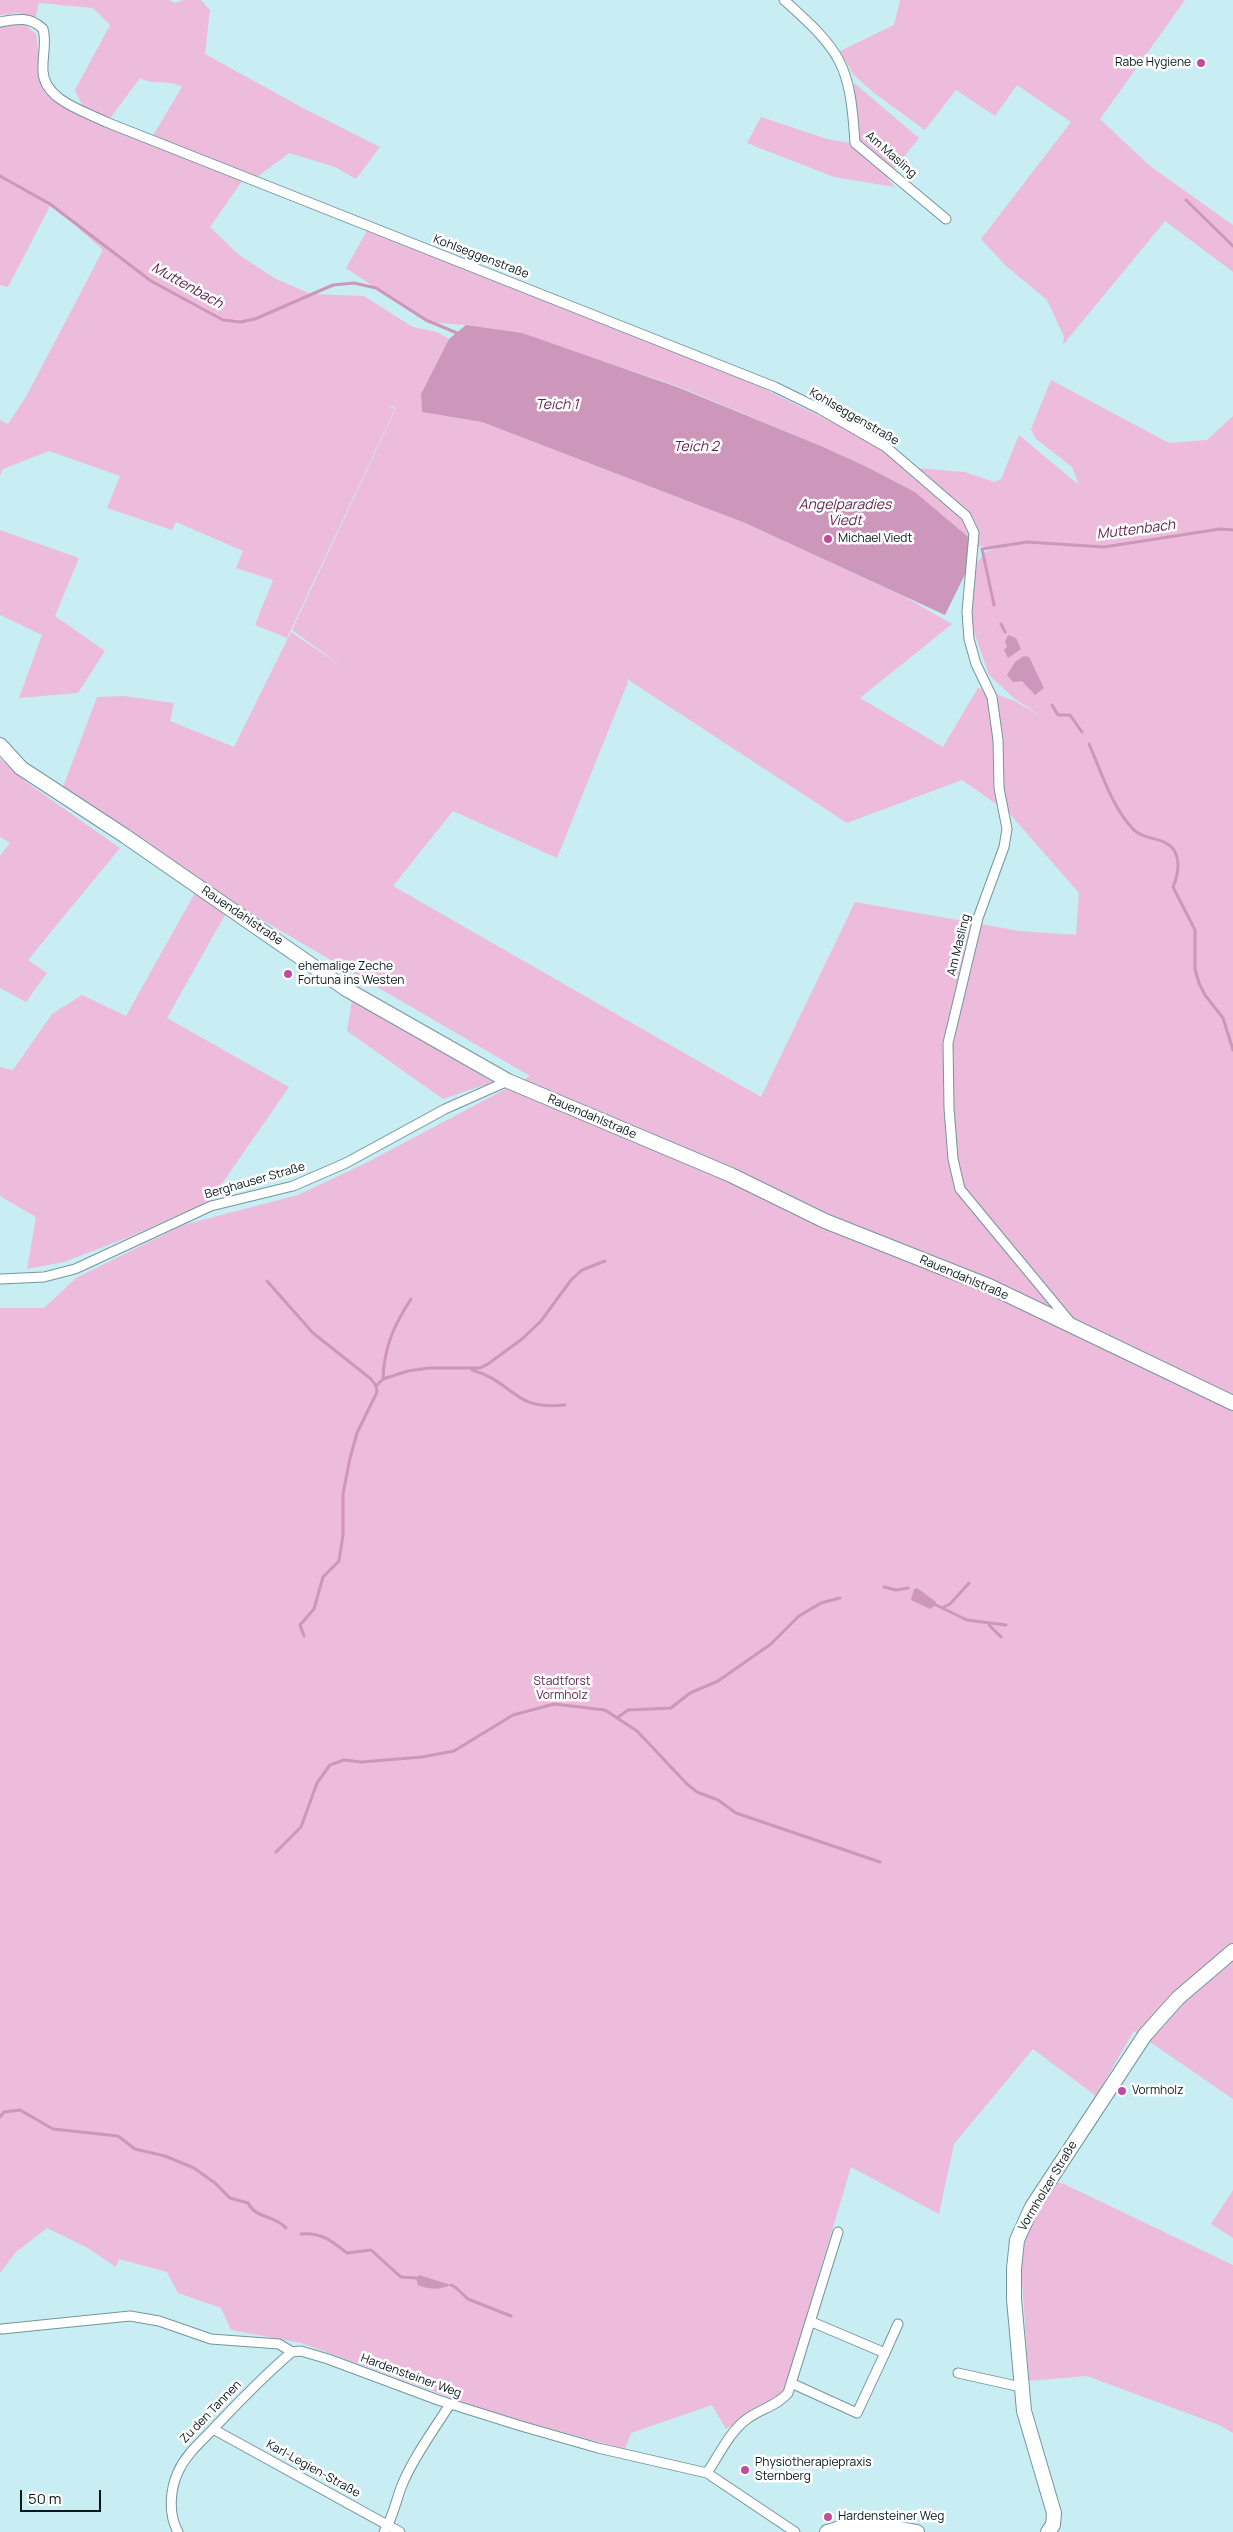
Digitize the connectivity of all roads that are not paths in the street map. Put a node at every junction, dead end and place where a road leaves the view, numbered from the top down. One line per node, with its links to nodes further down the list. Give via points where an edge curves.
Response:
1 (784, 0): 3 (street, Am Masling, via 813,26 846,70 855,142)
2 (0, 22): 4 (street, Kohlseggenstraße, via 19,18 43,29 46,86 71,104 115,126 775,387 886,447 966,516)
3 (946, 218)
4 (974, 533): 8 (street, Am Masling, via 967,612 969,639 976,664 992,698 998,740 999,788 1007,829 1004,847 978,918 948,1043 953,1158 960,1189)
5 (0, 745): 6 (street, Rauendahlstraße, via 21,768 346,989)
6 (508, 1081): 7 (street, Berghauser Straße, via 445,1109 346,1163 293,1186 211,1206 57,1275); 8 (street, Rauendahlstraße, via 731,1175 825,1221 989,1286)
7 (0, 1279)
8 (1076, 1329): 9 (street, Rauendahlstraße)
9 (1233, 1403)
10 (1233, 1951): 19 (street, Vormholzer Straße, via 1156,2021 1059,2165 1020,2230 1014,2269)
11 (838, 2232): 12 (street)
12 (812, 2322): 16 (street); 18 (street)
13 (898, 2324): 16 (street)
14 (2, 2329): 15 (street, Hardensteiner Weg, via 130,2316 159,2321 211,2339 280,2344)
15 (292, 2352): 20 (street, Hardensteiner Weg, via 300,2351 328,2359); 21 (street, Zu den Tannen)
16 (885, 2353): 18 (street, via 857,2413)
17 (958, 2373): 19 (street)
18 (791, 2383): 22 (street, via 783,2399 738,2427)
19 (1021, 2387): 24 (street, Vormholzer Straße, via 1024,2411 1054,2513)
20 (450, 2404): 22 (street, Hardensteiner Weg, via 598,2448); 23 (street, via 407,2475)
21 (214, 2428): 23 (street, Karl-Legien-Straße); 25 (street, Zu den Tannen, via 187,2456 177,2473 171,2493 171,2509)
22 (707, 2473): 27 (street, Hardensteiner Weg)
23 (386, 2528): 26 (street, Karl-Legien-Straße)
24 (1054, 2530)
25 (178, 2532)
26 (400, 2532)
27 (795, 2532)
28 (827, 2532): 29 (street, via 845,2526 867,2525)
29 (917, 2532)

